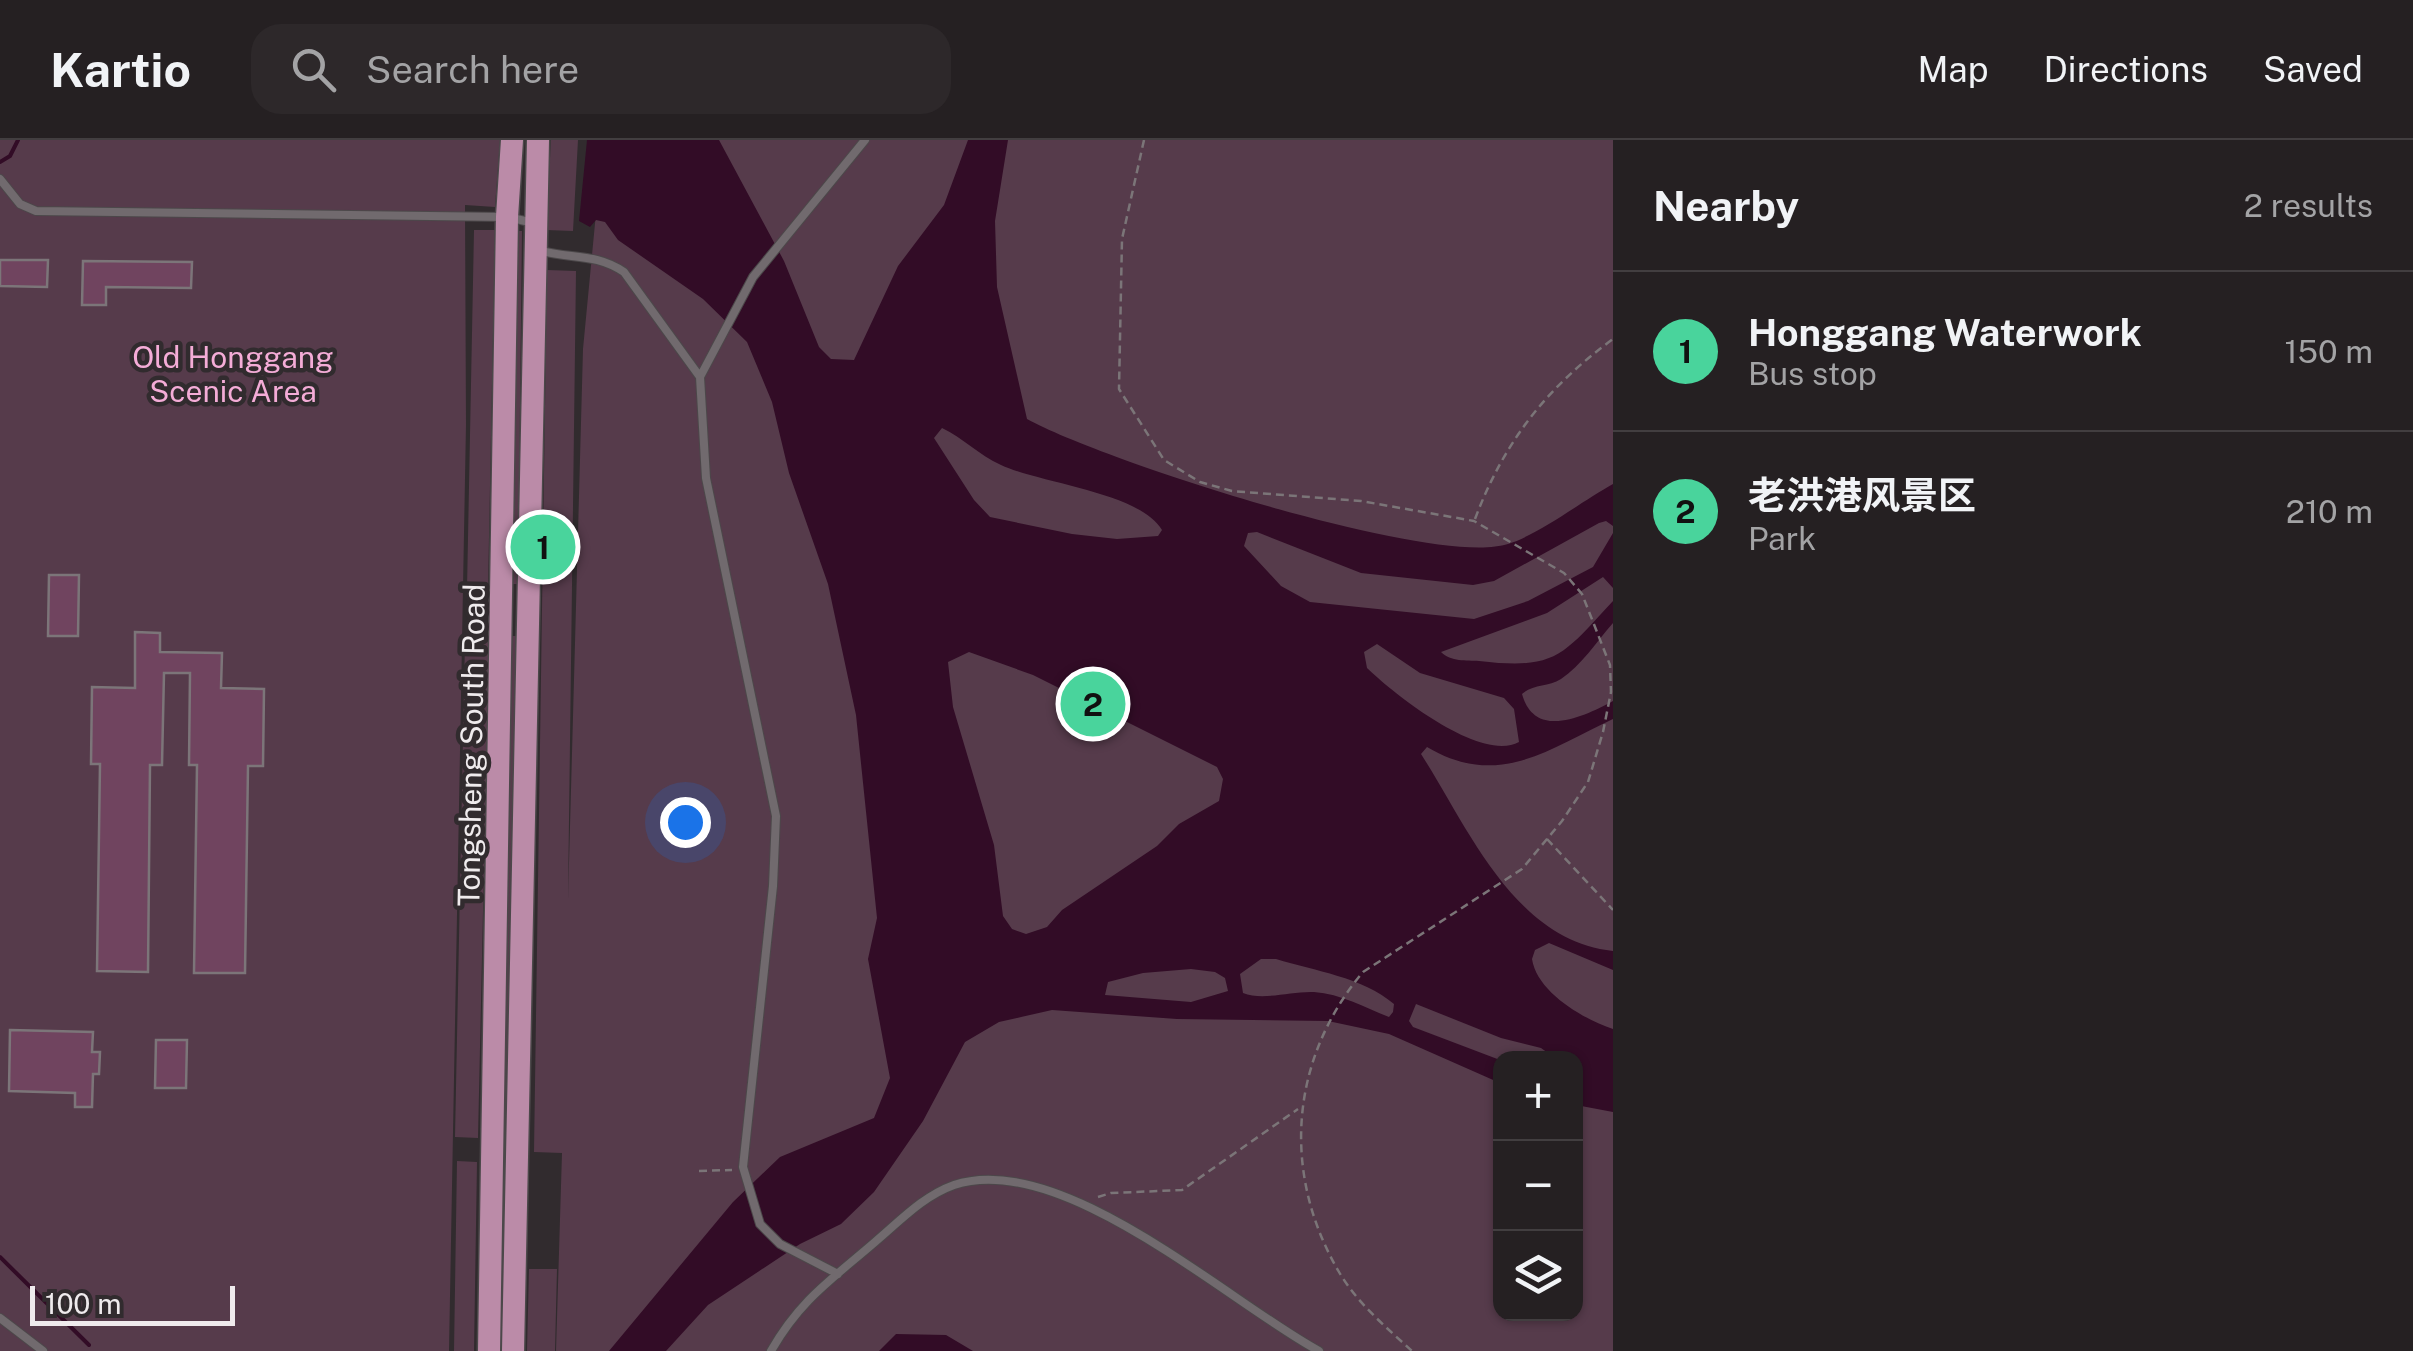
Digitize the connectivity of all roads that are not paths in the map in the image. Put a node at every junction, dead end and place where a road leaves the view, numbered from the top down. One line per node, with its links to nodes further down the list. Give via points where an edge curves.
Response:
1 (512, 140): 5 (main road, Tongsheng South Road)
2 (538, 140): 6 (main road, Tongsheng South Road)
3 (865, 140): 8 (lane, via 780,240)
4 (0, 179): 5 (lane, via 20,204 36,211)
5 (507, 217): 6 (lane); 12 (main road, Tongsheng South Road)
6 (534, 223): 7 (main road, Tongsheng South Road)
7 (533, 248): 8 (lane, via 609,262 624,272); 13 (main road, Tongsheng South Road)
8 (700, 376): 9 (lane, via 706,478 776,816 743,1166 760,1224 780,1244)
9 (838, 1274): 14 (lane, via 793,1312); 15 (lane, via 931,1195 984,1180 1024,1185 1141,1234)
10 (0, 1318): 11 (lane)
11 (44, 1351)
12 (489, 1351)
13 (513, 1351)
14 (771, 1351)
15 (1319, 1351)

